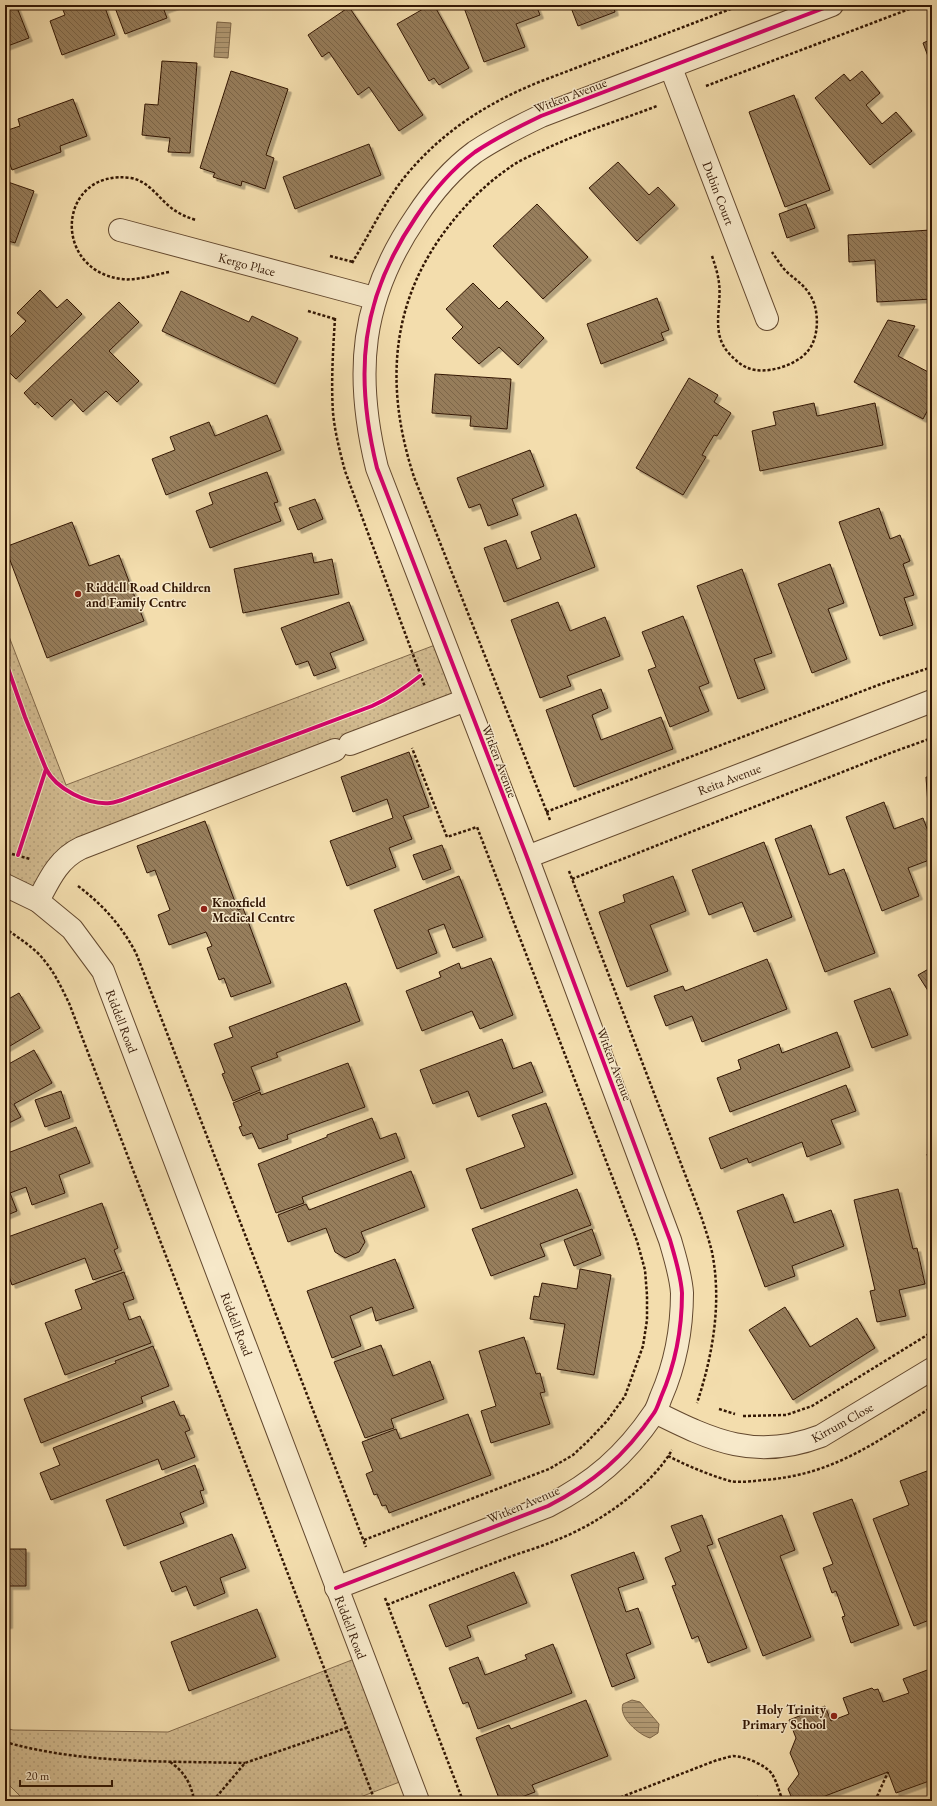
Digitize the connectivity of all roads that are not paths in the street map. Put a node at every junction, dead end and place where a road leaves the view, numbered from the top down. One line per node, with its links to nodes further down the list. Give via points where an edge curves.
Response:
1 (832, 5): 2 (street, Witken Avenue)
2 (671, 68): 4 (street, Witken Avenue, via 541,116 505,133 473,153 425,204 403,236 385,268); 5 (street, Dubin Court)
3 (120, 230): 4 (street, Kergo Place)
4 (374, 298): 6 (street, Witken Avenue, via 365,353 364,384 369,437 387,496)
5 (767, 319)
6 (466, 700): 8 (street, Witken Avenue); 10 (street, via 70,853 54,871)
7 (932, 701): 8 (street, Reita Avenue)
8 (527, 857): 12 (street, Witken Avenue, via 670,1240 677,1266 682,1292 677,1343 669,1377)
9 (5, 885): 10 (street, Riddell Road)
10 (38, 901): 13 (street, Riddell Road, via 72,929 103,971)
11 (932, 1368): 12 (street, Kirrum Close, via 821,1436 786,1446 761,1448 721,1442)
12 (655, 1412): 13 (street, Witken Avenue, via 619,1456 597,1477 574,1493 548,1506)
13 (336, 1588): 14 (street, Riddell Road)
14 (418, 1801)

